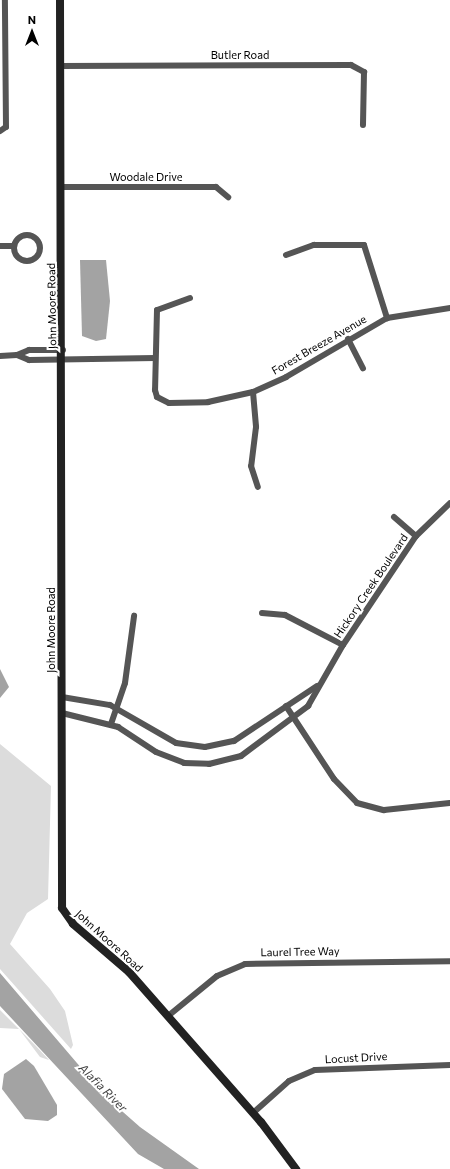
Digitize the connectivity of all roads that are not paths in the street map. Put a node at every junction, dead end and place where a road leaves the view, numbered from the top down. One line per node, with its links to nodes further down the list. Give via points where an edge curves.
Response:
1 (5, 0): 3 (street)
2 (60, 0): 4 (street, John Moore Road)
3 (3, 42): 6 (street, via 6,127)
4 (60, 66): 5 (street, Butler Road, via 351,65 364,72); 7 (street, John Moore Road)
5 (364, 125)
6 (0, 132)
7 (61, 187): 8 (street, Woodale Drive, via 216,187); 17 (street, John Moore Road)
8 (228, 197)
9 (0, 246): 10 (street)
10 (14, 246): 10 (street, via 21,236 29,235 36,239 40,251 35,258 22,260 15,255)
11 (286, 255): 14 (street, via 314,245 364,245)
12 (190, 298): 20 (street, Forest Breeze Avenue, via 157,310)
13 (450, 308): 14 (street, Forest Breeze Avenue)
14 (387, 318): 15 (street, Forest Breeze Avenue)
15 (348, 339): 23 (street); 24 (street, Forest Breeze Avenue, via 286,377)
16 (38, 350): 17 (street); 18 (street); 21 (street)
17 (63, 350): 22 (street, John Moore Road)
18 (17, 355): 19 (street); 21 (street)
19 (0, 356)
20 (155, 358): 22 (street); 24 (street, Forest Breeze Avenue, via 155,390 162,402 208,402)
21 (38, 360): 22 (street)
22 (63, 360): 33 (street, John Moore Road)
23 (363, 368)
24 (253, 392): 25 (street, via 256,427 251,466)
25 (258, 487)
26 (450, 503): 28 (street, Hickory Creek Boulevard)
27 (394, 517): 28 (street)
28 (416, 536): 31 (street, Hickory Creek Boulevard)
29 (262, 613): 31 (street, via 285,615)
30 (134, 616): 35 (street, via 125,683)
31 (343, 645): 32 (street, Hickory Creek Boulevard)
32 (317, 686): 34 (street, Hickory Creek Boulevard); 37 (street, Hickory Creek Boulevard, via 308,706)
33 (62, 697): 35 (street, Hickory Creek Boulevard, via 88,699); 36 (street, John Moore Road)
34 (286, 706): 35 (street, Hickory Creek Boulevard, via 234,742 205,747 170,740); 37 (street)
35 (117, 708): 38 (street)
36 (62, 713): 38 (street, Hickory Creek Boulevard); 41 (street, John Moore Road, via 64,913 123,966)
37 (294, 719): 38 (street, Hickory Creek Boulevard, via 241,756 209,764 168,757); 39 (street, via 334,779 357,803 384,810)
38 (111, 724)
39 (450, 803)
40 (450, 962): 41 (street, Laurel Tree Way, via 245,964 217,976)
41 (168, 1016): 43 (street, John Moore Road)
42 (450, 1065): 43 (street, Locust Drive, via 315,1070 288,1081)
43 (253, 1113): 44 (street, John Moore Road, via 291,1158)
44 (296, 1169)

